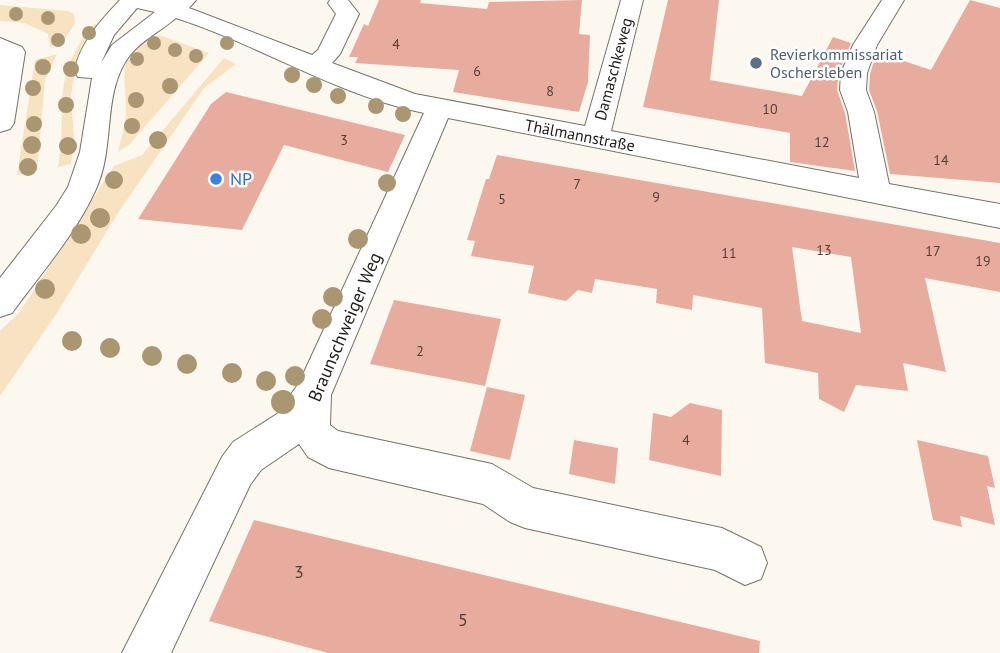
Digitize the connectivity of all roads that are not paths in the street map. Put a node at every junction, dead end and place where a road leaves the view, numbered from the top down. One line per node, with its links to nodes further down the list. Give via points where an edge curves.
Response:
1 (132, 0): 5 (street, Thälmannstraße); 8 (street, via 91,54 86,70)
2 (632, 0): 11 (street, Damaschkeweg)
3 (893, 0): 12 (street, via 854,73 853,90)
4 (339, 3): 7 (street, via 348,14 328,54)
5 (179, 5): 7 (street, Thälmannstraße); 8 (street, via 121,50 102,83)
6 (0, 45): 10 (street, via 13,52)
7 (312, 66): 9 (street, Thälmannstraße, via 377,92)
8 (98, 105): 14 (street, via 90,166 67,214)
9 (439, 108): 11 (street, Thälmannstraße); 15 (street, Braunschweiger Weg)
10 (1, 112)
11 (595, 138): 12 (street, Thälmannstraße)
12 (876, 191): 13 (street, Thälmannstraße)
13 (1000, 216)
14 (0, 303)
15 (312, 395): 16 (street, Braunschweiger Weg, via 308,422 317,442 328,449 492,485 525,507 722,550); 17 (street, via 291,427 247,456 236,471)
16 (746, 563)
17 (146, 653)

